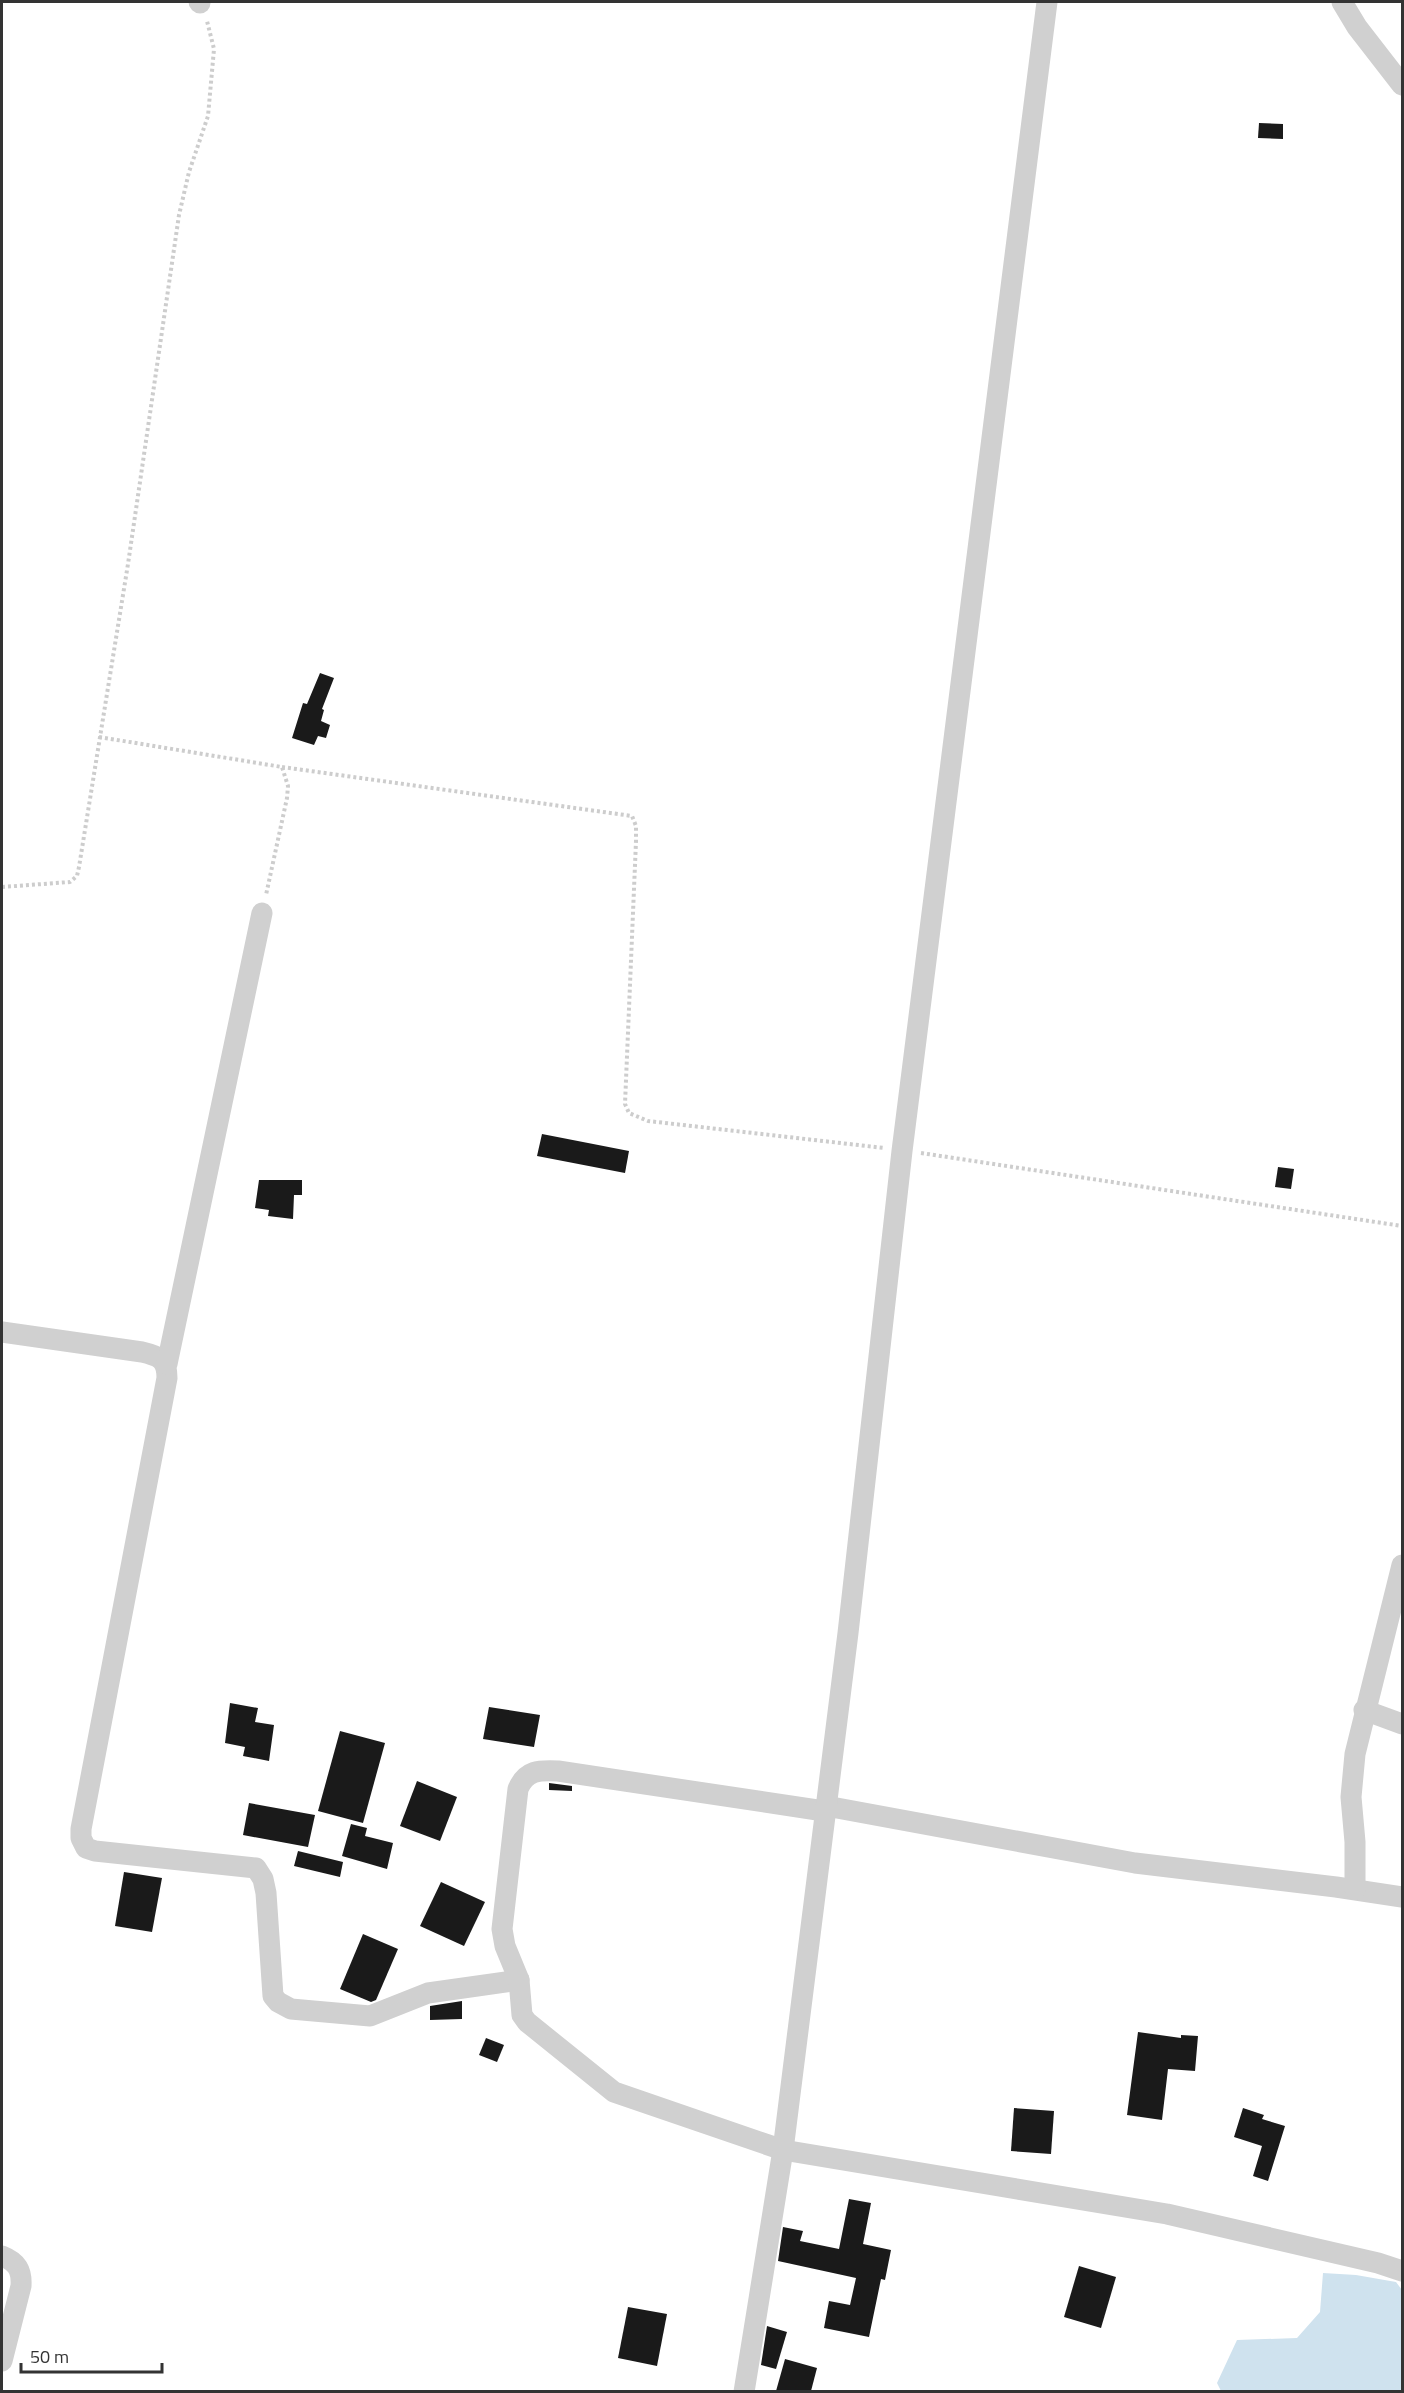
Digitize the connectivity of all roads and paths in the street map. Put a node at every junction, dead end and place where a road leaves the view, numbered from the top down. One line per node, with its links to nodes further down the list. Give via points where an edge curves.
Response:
1 (199, 2): 5 (path, via 210,26 213,50 208,116 179,215)
2 (1047, 2): 9 (street)
3 (1342, 2): 4 (street)
4 (1402, 85)
5 (99, 737): 6 (path); 7 (path, via 77,876 59,884)
6 (282, 767): 8 (path, via 288,786); 9 (path, via 632,816 636,841 625,1104 629,1113 648,1121)
7 (2, 887)
8 (262, 914): 12 (street)
9 (902, 1150): 10 (path); 16 (street)
10 (1402, 1226)
11 (2, 1332): 12 (street, via 142,1352 160,1356)
12 (167, 1364): 19 (street, via 81,1829 86,1848 256,1868 266,1893 273,1996 291,2009 370,2016 428,1993)
13 (1402, 1565): 14 (street)
14 (1365, 1710): 15 (street); 17 (street, via 1350,1797)
15 (1402, 1724)
16 (825, 1809): 17 (street, via 1135,1863); 19 (street, via 558,1771 533,1773 522,1779 503,1910 505,1946); 20 (street)
17 (1355, 1889): 18 (street)
18 (1402, 1897)
19 (519, 1980): 20 (street, via 522,2015 527,2022 614,2092)
20 (783, 2150): 22 (street, via 1167,2214); 24 (street)
21 (2, 2256): 23 (street, via 16,2263 21,2286)
22 (1402, 2271)
23 (2, 2361)
24 (744, 2391)

